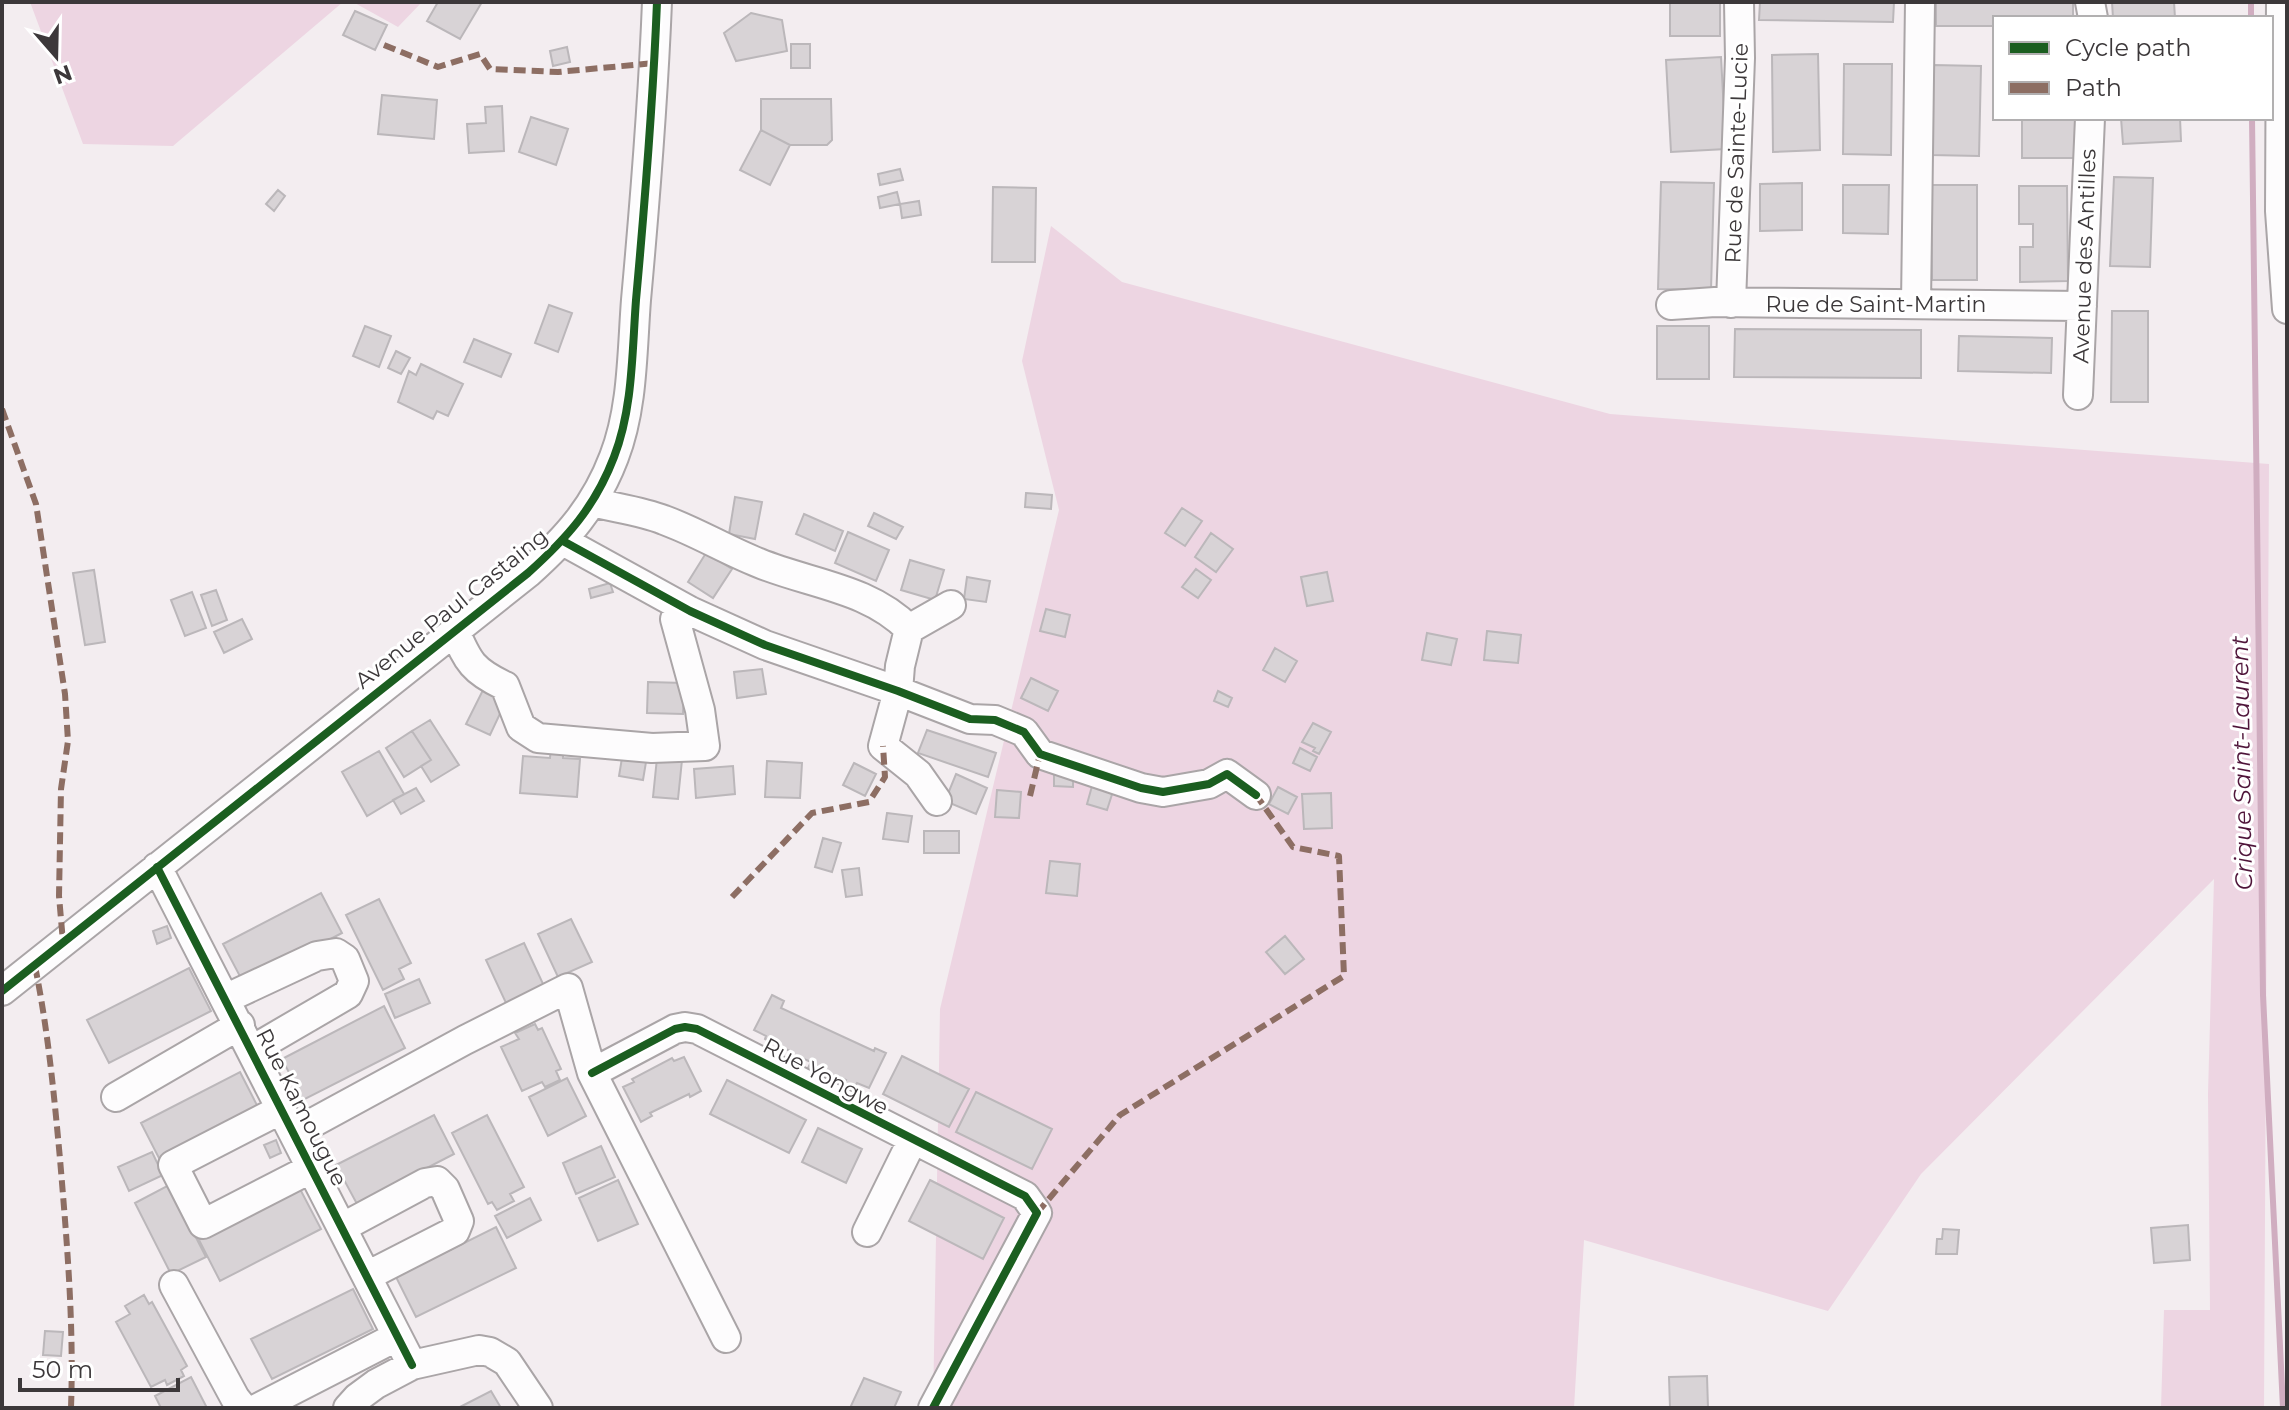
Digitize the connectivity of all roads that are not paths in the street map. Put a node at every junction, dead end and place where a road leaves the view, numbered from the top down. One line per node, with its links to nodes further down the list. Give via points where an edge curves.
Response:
1 (657, 2): 13 (street, Avenue Paul Castaing, via 626,418)
2 (1739, 2): 7 (street, Rue de Sainte-Lucie)
3 (1920, 2): 8 (street)
4 (2281, 2): 6 (street)
5 (2090, 120): 10 (street, Avenue des Antilles)
6 (2283, 199): 11 (street)
7 (1731, 303): 8 (street, Rue de Saint-Martin); 9 (street, Rue de Saint-Martin)
8 (1916, 304): 10 (street, Rue de Saint-Martin)
9 (1671, 305)
10 (2082, 306): 12 (street, Avenue des Antilles)
11 (2287, 309)
12 (2078, 395)
13 (592, 502): 14 (street, Avenue Paul Castaing); 17 (street, via 661,518 758,563 841,589 894,614)
14 (563, 541): 16 (street); 18 (street, Avenue Paul Castaing)
15 (951, 605): 17 (street)
16 (690, 611): 18 (street, via 675,619 705,746 652,748 538,738 521,727 505,686 482,675 467,659); 19 (street, via 765,645)
17 (909, 629): 19 (street)
18 (455, 631): 22 (street, Avenue Paul Castaing)
19 (898, 691): 20 (street, via 970,719 995,720 1024,732 1040,754 1141,788 1163,792 1209,784 1227,774); 21 (street, via 883,746 918,774)
20 (1256, 795)
21 (937, 801)
22 (157, 867): 23 (street, Avenue Paul Castaing); 24 (street, Rue Kamougue)
23 (2, 991)
24 (225, 999): 25 (street, Rue Kamougue); 25 (street, via 317,956 336,953 345,959 354,981 348,994)
25 (246, 1038): 27 (street); 28 (street, Rue Kamougue)
26 (592, 1073): 28 (street, via 568,988); 29 (street, Rue Yongwe, via 685,1027); 36 (street)
27 (116, 1097)
28 (287, 1122): 30 (street, Rue Kamougue); 30 (street, via 173,1165 203,1224)
29 (912, 1141): 32 (street); 41 (street, Rue Yongwe, via 1025,1196 1037,1213)
30 (312, 1168): 31 (street, Rue Kamougue)
31 (343, 1227): 33 (street, Rue Kamougue); 33 (street, via 425,1183 437,1181 445,1189 459,1221 455,1231)
32 (867, 1232)
33 (367, 1276): 35 (street, Rue Kamougue)
34 (174, 1285): 38 (street)
35 (396, 1337): 37 (street, Rue Kamougue); 38 (street)
36 (726, 1338)
37 (412, 1365): 39 (street, via 376,1384); 40 (street, via 469,1351 490,1352 515,1370)
38 (245, 1405)
39 (348, 1408)
40 (538, 1408)
41 (933, 1408)

